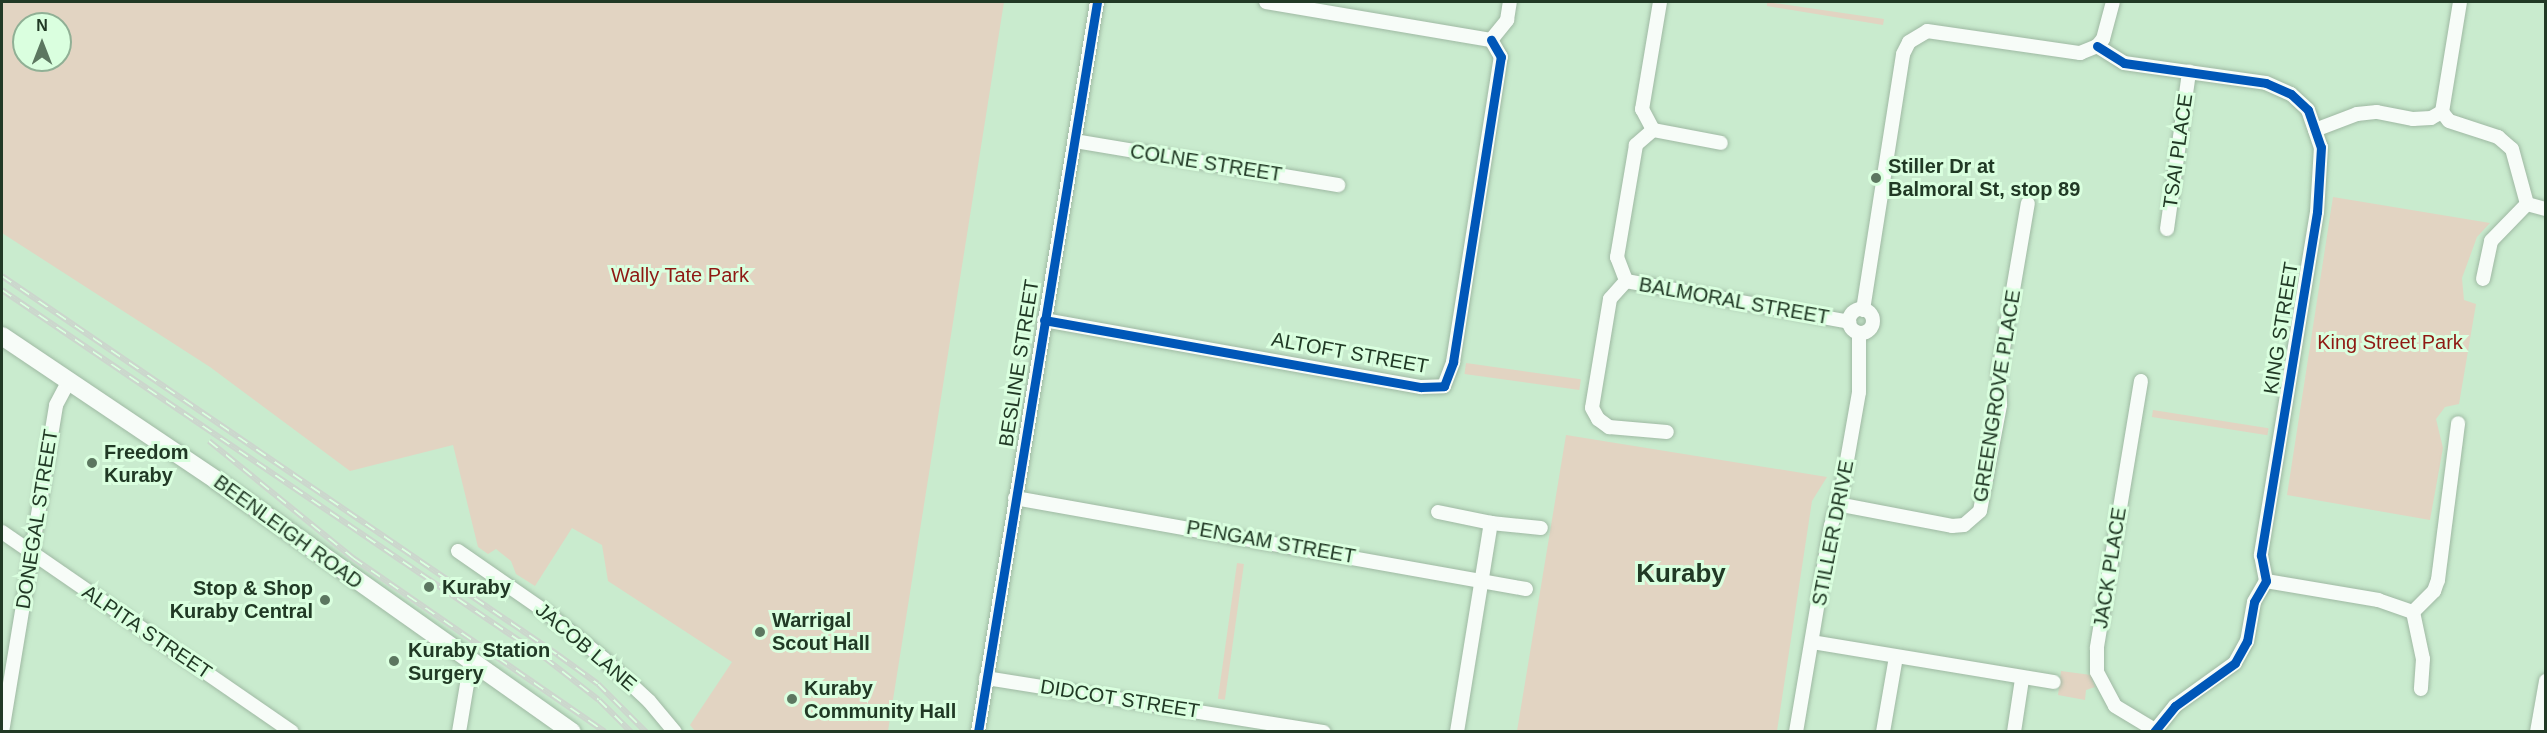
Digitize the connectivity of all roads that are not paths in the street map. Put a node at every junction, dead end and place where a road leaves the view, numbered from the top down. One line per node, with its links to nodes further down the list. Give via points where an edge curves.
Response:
1 (1097, 2): 13 (street, BESLINE STREET)
2 (1266, 2): 7 (street)
3 (1510, 2): 7 (street, via 1507,20)
4 (1660, 2): 11 (street, via 1642,109)
5 (2113, 2): 8 (street)
6 (2460, 2): 10 (street)
7 (1491, 40): 23 (street, ALTOFT STREET, via 1501,57 1453,362 1444,386 1421,387 1277,358)
8 (2097, 46): 9 (street, KING STREET, via 2124,63); 22 (street, via 2080,54 1913,29 1903,54)
9 (2189, 72): 12 (street, KING STREET, via 2266,83 2291,94 2308,110); 19 (street, TSAI PLACE)
10 (2442, 112): 12 (street, via 2431,118 2413,119 2377,112 2357,114); 17 (street, via 2449,121 2498,137 2512,149)
11 (1653, 130): 14 (street); 21 (street, BALMORAL STREET, via 1636,146 1617,257)
12 (2315, 130): 38 (street, KING STREET, via 2321,147 2322,174 2261,555)
13 (1075, 141): 15 (street, COLNE STREET); 23 (street, BESLINE STREET)
14 (1721, 143)
15 (1338, 185)
16 (2028, 203): 31 (street, GREENGROVE PLACE, via 1999,372 2000,405 1980,511 1964,525 1952,526)
17 (2528, 204): 18 (street); 20 (street, via 2491,241)
18 (2546, 209)
19 (2167, 229)
20 (2483, 279)
21 (1626, 281): 24 (street, BALMORAL STREET); 29 (street, via 1610,299 1592,408 1609,427)
22 (1863, 310): 24 (street, via 1853,312); 24 (street, via 1871,315 1872,325)
23 (1044, 320): 30 (street, BESLINE STREET)
24 (1854, 328): 31 (street, STILLER DRIVE, via 1859,392)
25 (2, 336): 26 (main road, BEENLEIGH ROAD)
26 (69, 381): 37 (street, DONEGAL STREET, via 56,405); 44 (main road, BEENLEIGH ROAD)
27 (2141, 381): 50 (street, JACK PLACE, via 2097,648 2097,672 2115,706)
28 (2458, 423): 41 (street, via 2438,580 2434,591)
29 (1667, 432)
30 (1015, 498): 39 (street, PENGAM STREET, via 1417,567); 45 (street, BESLINE STREET)
31 (1837, 504): 42 (street, STILLER DRIVE)
32 (1438, 512): 33 (street)
33 (1491, 523): 34 (street); 39 (street)
34 (1541, 528)
35 (2, 532): 37 (street, ALPITA STREET)
36 (458, 551): 55 (street, JACOB LANE, via 546,612 610,663)
37 (32, 554): 51 (street, DONEGAL STREET); 52 (street, ALPITA STREET)
38 (2266, 581): 41 (street, via 2378,600); 50 (street, via 2254,602 2247,641 2235,663 2175,706)
39 (1481, 583): 40 (street, PENGAM STREET); 58 (street)
40 (1526, 589)
41 (2413, 612): 49 (street, via 2423,659)
42 (1812, 642): 43 (street); 59 (street, STILLER DRIVE)
43 (1896, 657): 46 (street); 60 (street)
44 (480, 668): 53 (street, via 467,684); 54 (main road, BEENLEIGH ROAD)
45 (986, 678): 56 (street, BESLINE STREET); 57 (street, DIDCOT STREET)
46 (2022, 679): 48 (street); 61 (street)
47 (2546, 681): 62 (street)
48 (2054, 682)
49 (2421, 689)
50 (2155, 731)
51 (2, 732)
52 (292, 732)
53 (459, 732)
54 (572, 732)
55 (675, 732)
56 (978, 732)
57 (1324, 732)
58 (1457, 732)
59 (1796, 732)
60 (1883, 732)
61 (2014, 732)
62 (2537, 732)

